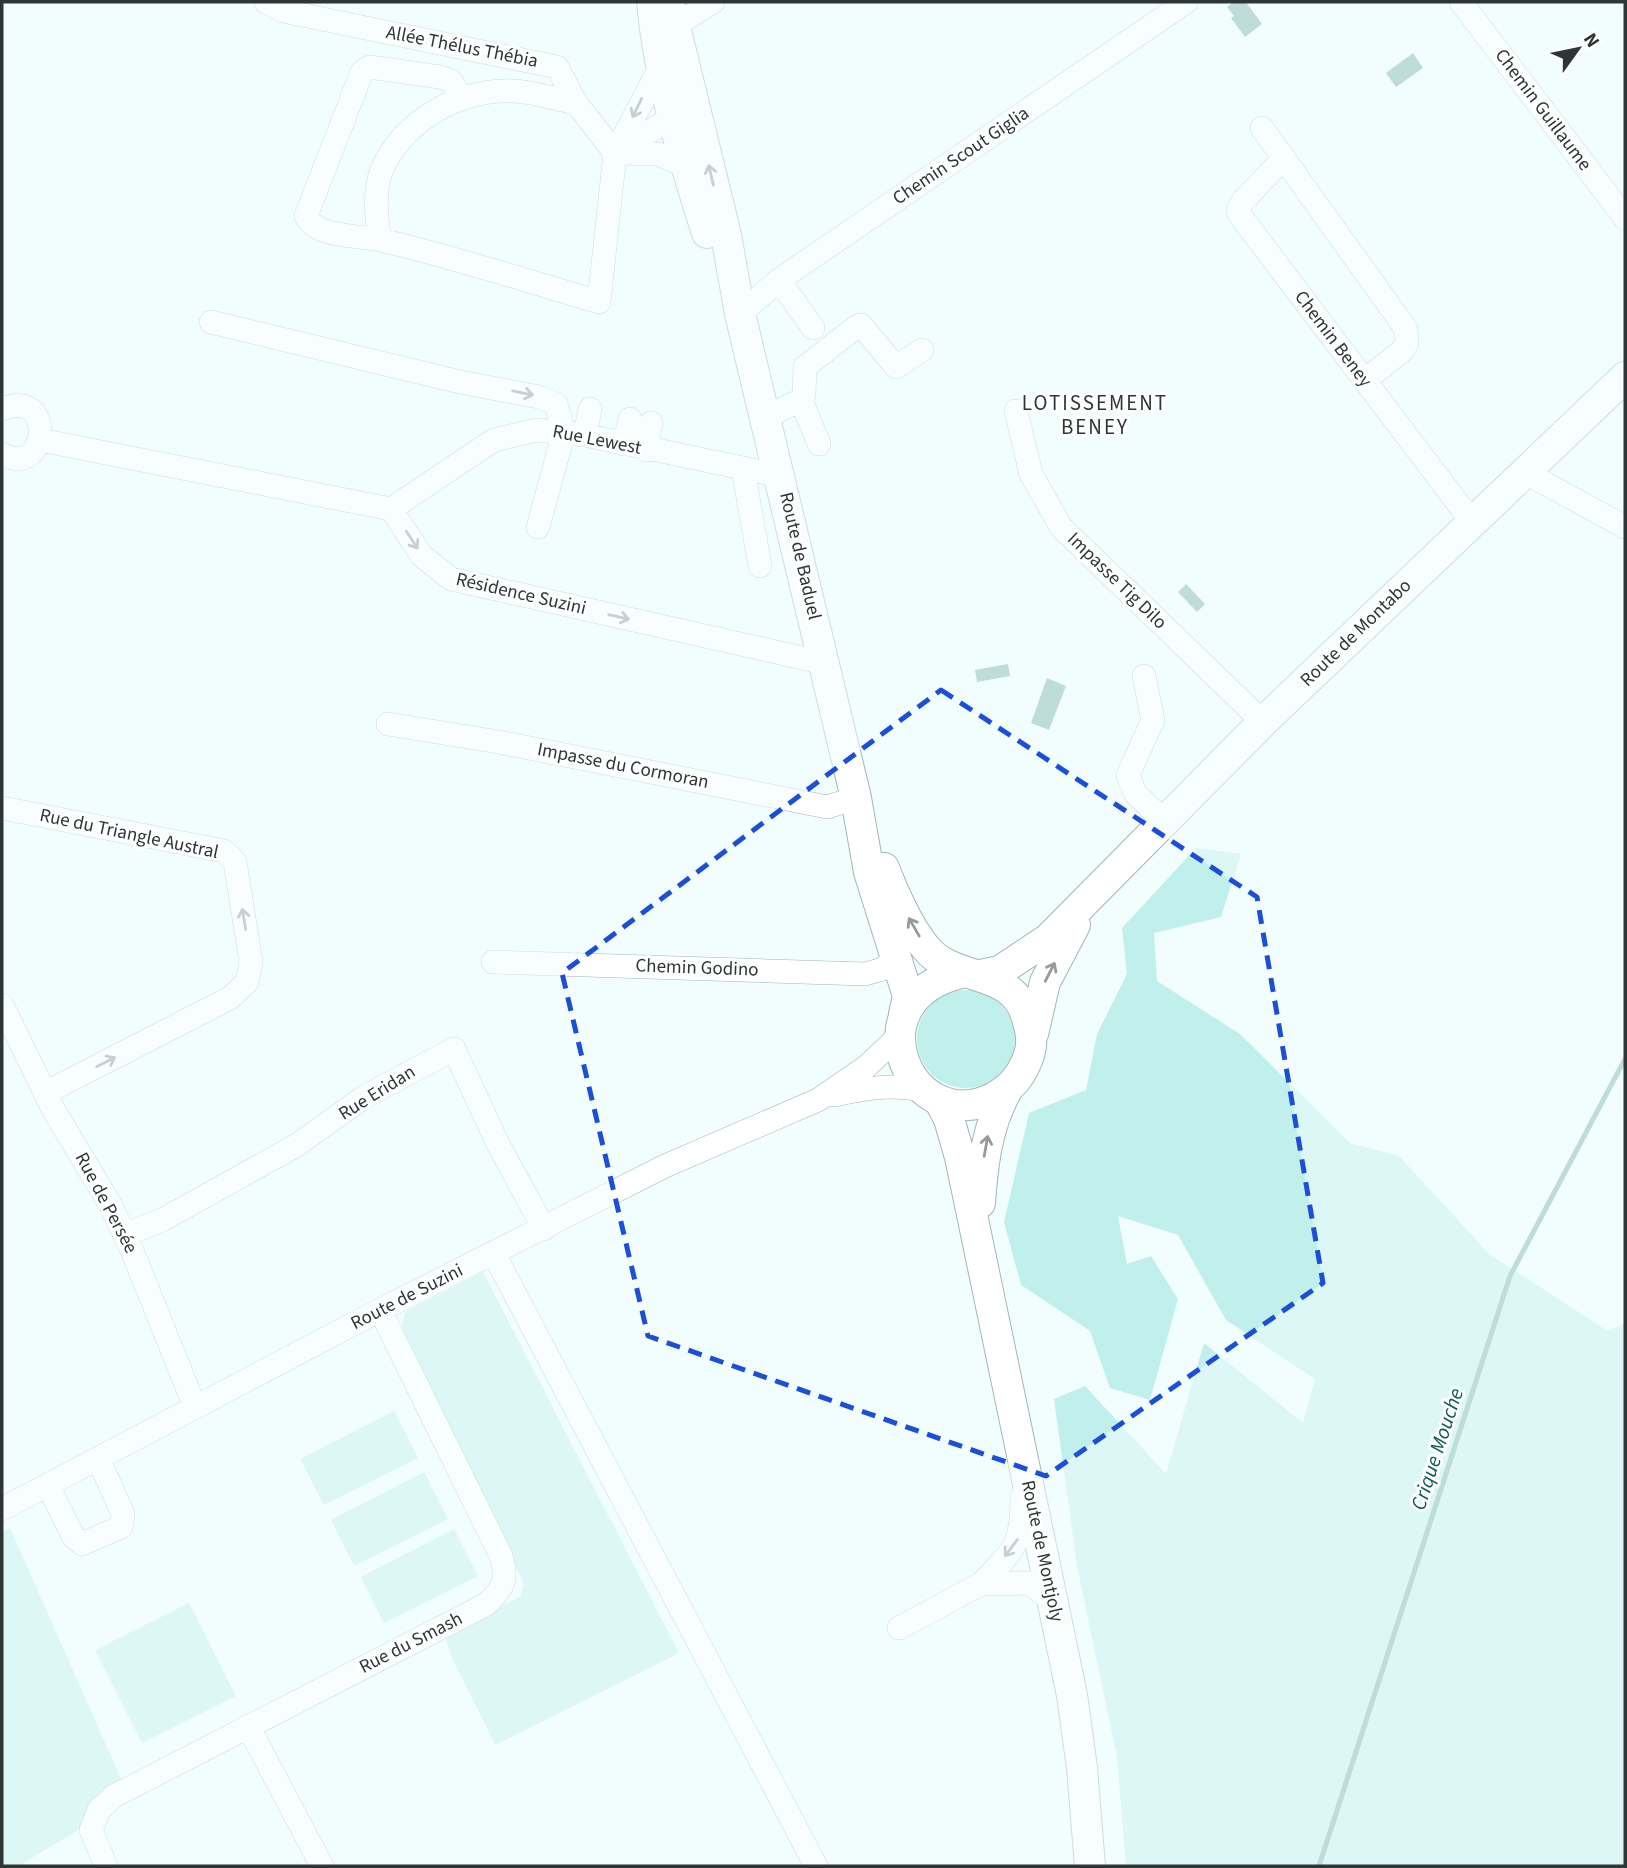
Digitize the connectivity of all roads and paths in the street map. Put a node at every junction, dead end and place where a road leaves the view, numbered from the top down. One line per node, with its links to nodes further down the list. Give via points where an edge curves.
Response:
1 (266, 2): 9 (street, Allée Thélus Thébia, via 283,11 557,66)
2 (652, 2): 7 (main road, Route de Baduel)
3 (713, 2): 6 (street)
4 (1186, 2): 17 (street, Chemin Scout Giglia)
5 (1461, 2): 15 (street, Chemin Guillaume)
6 (673, 13): 10 (main road, Route de Baduel)
7 (662, 64): 10 (main road, Route de Baduel); 12 (street, one-way to 12)
8 (461, 97): 9 (street, via 504,90); 16 (street, via 416,124 383,166 376,211); 16 (street, via 451,81 440,78 370,67 362,72 306,216 318,229)
9 (576, 103): 12 (street, Allée Thélus Thébia)
10 (685, 110): 12 (street); 14 (main road, Route de Baduel); 18 (main road, Route de Baduel, one-way to 10, via 726,235)
11 (1262, 128): 13 (street)
12 (615, 153): 14 (street, via 649,152); 16 (street, via 599,302)
13 (1284, 158): 23 (street, via 1406,329 1403,350); 23 (street, Chemin Beney, via 1238,211)
14 (686, 166): 18 (main road, Route de Baduel, via 714,257)
15 (1625, 218)
16 (380, 239)
17 (779, 280): 18 (street, Chemin Scout Giglia); 20 (street)
18 (740, 314): 28 (main road, Route de Baduel)
19 (211, 322): 30 (street, one-way to 30, via 539,397 556,404)
20 (813, 328)
21 (922, 350): 24 (street, via 896,367 861,325 856,327 806,367)
22 (1625, 377): 36 (main road, Route de Montabo)
23 (1364, 381): 39 (street, Chemin Beney)
24 (801, 400): 28 (street); 32 (street)
25 (2, 408): 31 (street, via 12,405 32,411 38,419)
26 (590, 409): 30 (street)
27 (1016, 411): 45 (street, Impasse Tig Dilo, via 1031,474 1061,527)
28 (766, 417): 37 (main road, Route de Baduel)
29 (640, 421): 33 (street)
30 (575, 434): 33 (street, Rue Lewest); 38 (street, Rue Lewest, via 536,430 501,437); 40 (street)
31 (40, 440): 34 (street, via 27,455); 38 (street)
32 (819, 444)
33 (635, 447): 35 (street, Rue Lewest)
34 (2, 454)
35 (743, 468): 37 (street, Rue Lewest); 42 (street)
36 (1526, 473): 39 (main road, Route de Montabo); 41 (street)
37 (781, 476): 43 (main road, Route de Baduel)
38 (391, 509): 43 (street, Résidence Suzini, one-way to 43, via 422,556 451,579)
39 (1472, 522): 45 (main road, Route de Montabo)
40 (538, 527)
41 (1625, 527)
42 (760, 566)
43 (825, 663): 47 (main road, Route de Baduel)
44 (1144, 676): 49 (street, via 1153,720 1128,775 1135,793)
45 (1263, 722): 49 (main road, Route de Montabo)
46 (388, 724): 47 (street, Impasse du Cormoran, via 827,807)
47 (856, 798): 51 (main road, Route de Baduel, via 869,872); 53 (main road, Route de Baduel, one-way to 47, via 926,949 889,881)
48 (2, 808): 58 (street, Rue du Triangle Austral, one-way to 48, via 240,992 250,974 247,936 235,862 224,851)
49 (1164, 821): 50 (main road, Route de Montabo)
50 (1093, 894): 53 (main road, Route de Montabo, via 1031,953 1000,971); 56 (main road, Route de Montabo, one-way to 50, via 1045,982)
51 (897, 957): 52 (street, Chemin Godino, via 883,969 865,974); 55 (main road, Route de Baduel, via 908,996)
52 (493, 962)
53 (971, 974): 55 (main road, via 940,978 921,990); 56 (main road, via 996,980 1014,994 1026,1011)
54 (2, 1005): 58 (street, Rue de Persée)
55 (902, 1025): 59 (main road, via 903,1060 912,1078); 60 (street, Route de Suzini, via 852,1078)
56 (1032, 1037): 57 (main road, via 1021,1075)
57 (1007, 1090): 59 (main road, via 965,1106); 63 (main road, Route de Montjoly, one-way to 57, via 989,1133)
58 (45, 1093): 62 (street, Rue de Persée)
59 (931, 1095): 60 (street, Route de Suzini, via 897,1085); 63 (main road, Route de Montjoly, via 954,1135)
60 (818, 1100): 61 (street, Route de Suzini, via 664,1166)
61 (544, 1229): 62 (street, Rue Eridan, via 454,1049 364,1097 297,1145 164,1219); 64 (street, Route de Suzini)
62 (125, 1235): 66 (street, Rue de Persée)
63 (978, 1238): 68 (main road, Route de Montjoly)
64 (494, 1254): 65 (street, Route de Suzini); 77 (street)
65 (380, 1310): 66 (street, Route de Suzini); 74 (street, Rue du Smash, via 501,1556 506,1578 503,1588 485,1605)
66 (195, 1407): 67 (street, Route de Suzini)
67 (98, 1458): 69 (street, Route de Suzini); 69 (street, via 123,1514 121,1527 82,1544 73,1536)
68 (1022, 1459): 71 (street, one-way to 71, via 1022,1533); 72 (main road, Route de Montjoly)
69 (48, 1485): 70 (street, Route de Suzini)
70 (2, 1509)
71 (981, 1584): 72 (street, via 1029,1583); 73 (street)
72 (1053, 1601): 78 (main road, Route de Montjoly, via 1077,1731)
73 (899, 1628)
74 (248, 1726): 75 (street, Rue du Smash, via 107,1802 91,1830); 76 (street)
75 (106, 1866)
76 (322, 1866)
77 (816, 1866)
78 (1090, 1866)

